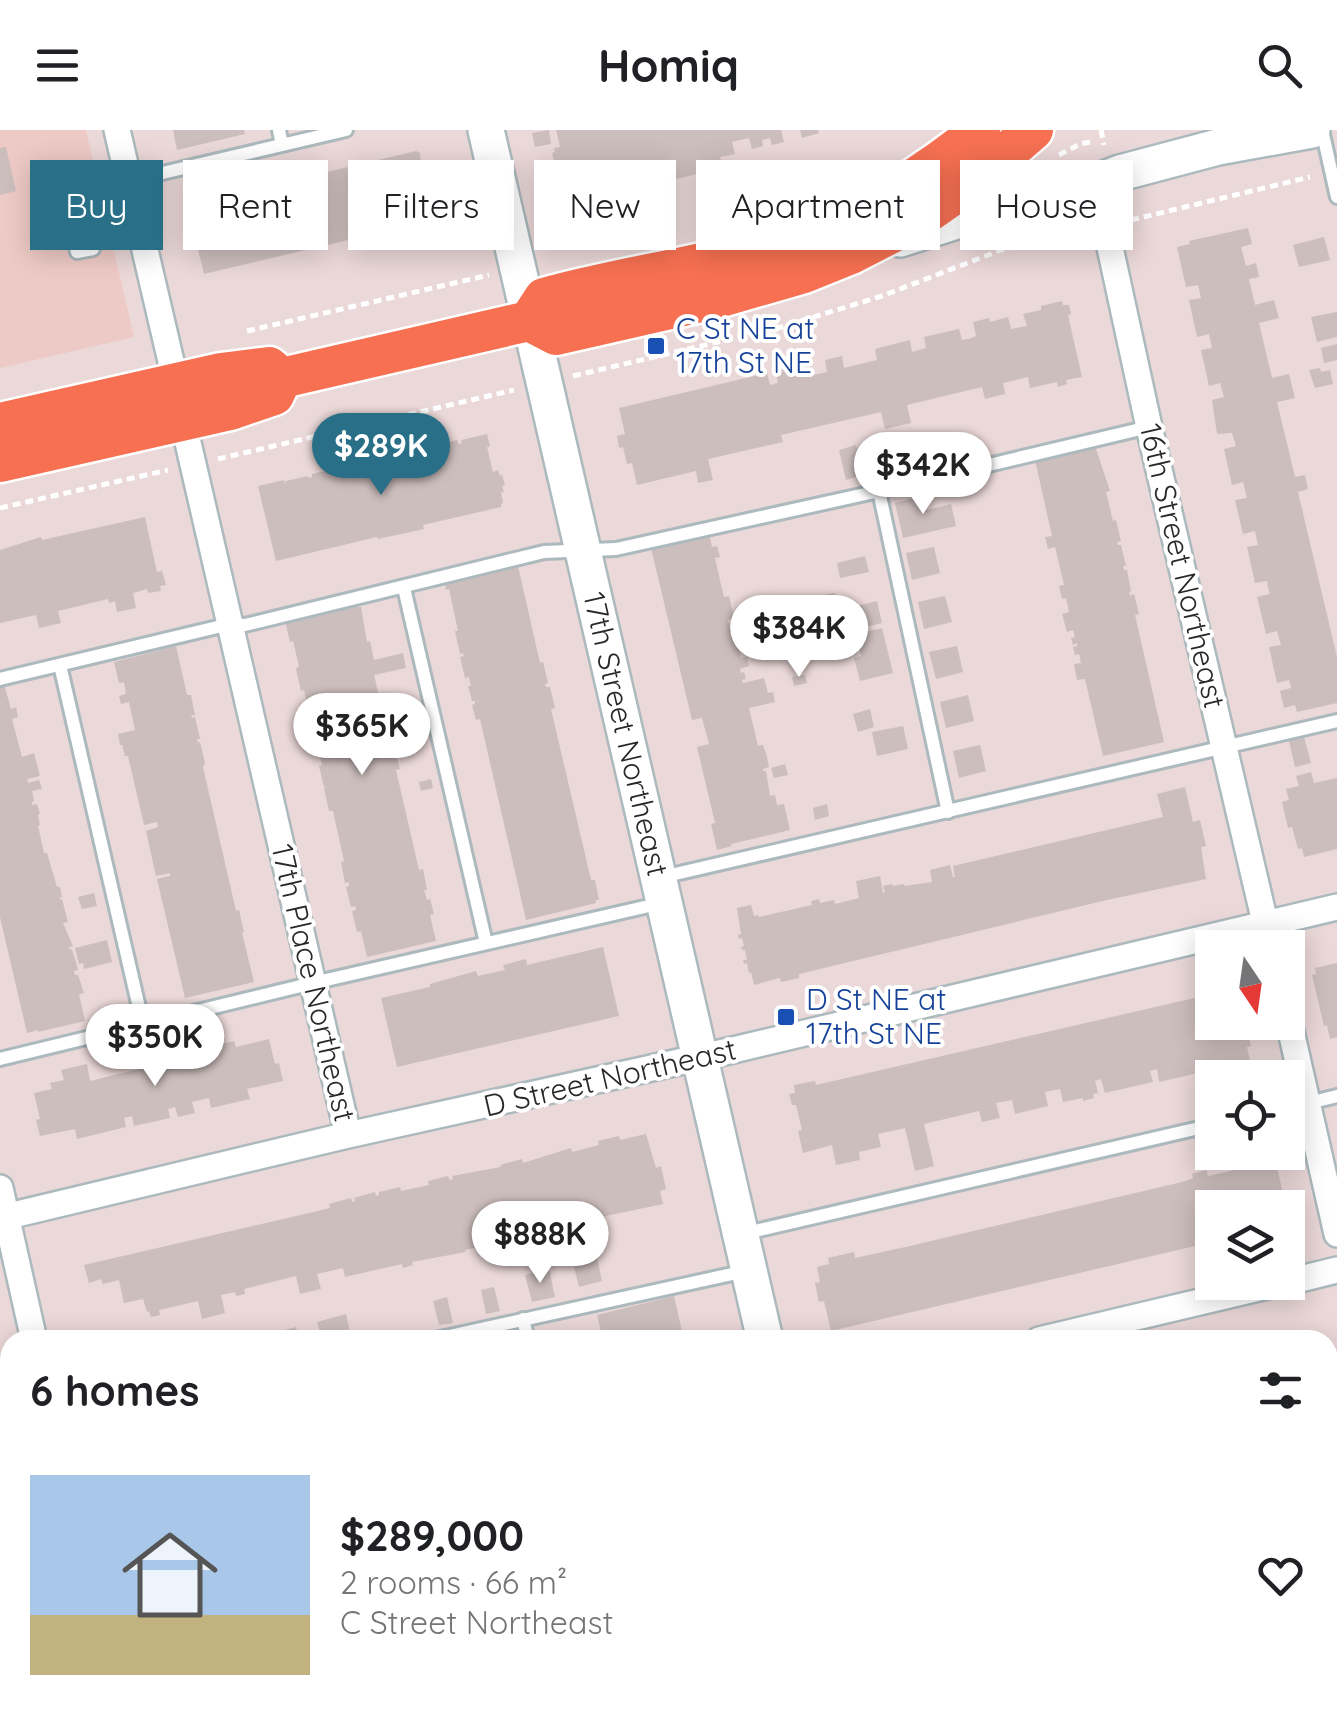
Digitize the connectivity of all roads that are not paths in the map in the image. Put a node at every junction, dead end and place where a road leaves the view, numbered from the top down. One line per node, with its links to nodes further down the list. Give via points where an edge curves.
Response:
1 (117, 130): 10 (street, 17th Place Northeast)
2 (279, 130): 8 (lane)
3 (346, 130): 8 (lane)
4 (486, 130): 19 (main road, 17th Street Northeast)
5 (980, 130): 11 (main road)
6 (1312, 130): 12 (main road)
7 (1322, 130): 14 (lane)
8 (282, 145): 13 (lane)
9 (1040, 146): 15 (main road)
10 (124, 160)
11 (940, 160)
12 (1133, 170)
13 (163, 173)
14 (1337, 197)
15 (940, 202)
16 (145, 250): 20 (street, 17th Place Northeast)
17 (750, 250): 19 (main road, via 544,298)
18 (1111, 250): 22 (street, 16th Street Northeast)
19 (529, 321): 20 (main road, via 282,378 274,395 230,410); 25 (main road, 17th Street Northeast)
20 (180, 402): 21 (main road); 23 (main road); 27 (street, 17th Place Northeast)
21 (0, 423)
22 (1150, 427): 24 (lane); 31 (street, 16th Street Northeast)
23 (0, 462)
24 (879, 491): 25 (lane, via 616,550); 32 (lane)
25 (582, 551): 26 (lane, via 544,552); 33 (main road, 17th Street Northeast)
26 (404, 588): 27 (lane); 37 (lane)
27 (230, 624): 28 (lane); 39 (street, 17th Place Northeast)
28 (60, 664): 29 (lane); 40 (lane)
29 (0, 679)
30 (1337, 721): 31 (lane)
31 (1224, 748): 32 (lane); 35 (street, 16th Street Northeast)
32 (948, 812): 33 (lane)
33 (662, 890): 37 (lane); 41 (main road, 17th Street Northeast)
34 (1337, 908): 36 (street, D Street Northeast)
35 (1267, 930)
36 (1283, 930)
37 (486, 943): 39 (lane)
38 (1195, 952): 41 (street, D Street Northeast)
39 (313, 983): 40 (lane); 47 (street, 17th Place Northeast)
40 (143, 1024): 42 (lane)
41 (700, 1058): 47 (street, D Street Northeast); 50 (main road, 17th Street Northeast)
42 (0, 1059)
43 (1337, 1096): 44 (lane)
44 (1305, 1104)
45 (1195, 1129): 50 (lane)
46 (1305, 1132): 51 (street)
47 (348, 1136): 49 (street, D Street Northeast)
48 (0, 1188): 49 (street)
49 (3, 1217): 57 (street)
50 (742, 1234): 52 (main road, 17th Street Northeast)
51 (1337, 1234)
52 (748, 1270): 56 (lane); 60 (main road, 17th Street Northeast)
53 (1337, 1270): 54 (street)
54 (1305, 1278)
55 (1209, 1300): 61 (street)
56 (523, 1319): 58 (lane); 59 (lane)
57 (31, 1330)
58 (475, 1330)
59 (526, 1330)
60 (763, 1330)
61 (1082, 1330)

